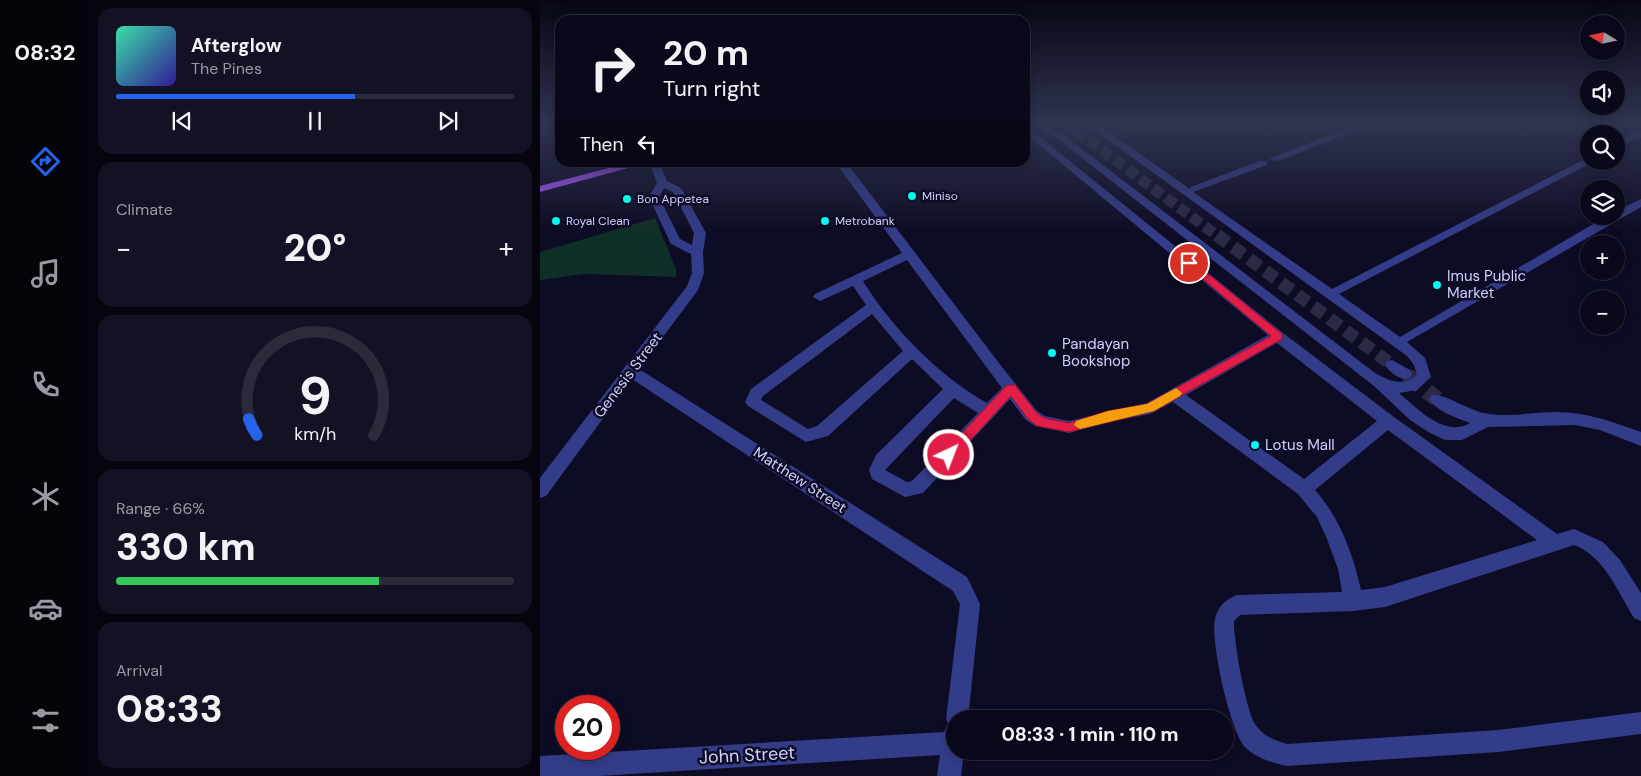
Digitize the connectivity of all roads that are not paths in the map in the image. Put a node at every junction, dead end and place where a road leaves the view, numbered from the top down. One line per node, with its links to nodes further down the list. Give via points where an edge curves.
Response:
1 (1064, 160): 21 (street)
2 (1091, 160): 27 (street)
3 (1142, 160): 27 (street, via 1408,350 1424,367 1424,377 1408,388 1388,386)
4 (1263, 163): 11 (street)
5 (1580, 165): 18 (street)
6 (626, 167): 10 (main road)
7 (656, 167): 9 (street)
8 (844, 167): 16 (street)
9 (662, 183): 15 (street, Genesis Street, via 677,190 700,233); 15 (street, via 654,197 675,241)
10 (540, 189)
11 (1195, 189)
12 (1641, 202): 13 (street)
13 (1625, 211)
14 (1601, 225): 22 (street)
15 (697, 252): 25 (street, Genesis Street, via 698,273 694,287)
16 (909, 254): 17 (street); 28 (street)
17 (856, 280): 19 (street); 20 (street)
18 (1338, 290)
19 (820, 297)
20 (872, 307): 23 (street); 23 (street, via 756,393 753,402 802,434 812,436 822,431)
21 (1278, 336): 30 (street); 33 (street)
22 (1406, 338)
23 (913, 350): 29 (street)
24 (1392, 365): 26 (street)
25 (631, 371): 38 (street, Genesis Street); 42 (street, Matthew Street, via 952,577 966,593 970,604)
26 (1405, 374)
27 (1370, 376): 34 (street, via 1418,416 1446,434 1460,435)
28 (1011, 388): 30 (street, via 1041,422 1069,427 1150,408); 32 (street)
29 (954, 389): 32 (street); 32 (street, via 882,460 878,474 905,490 918,488)
30 (1173, 394): 37 (street)
31 (1437, 399): 34 (street, via 1466,416)
32 (990, 412)
33 (1388, 421): 37 (street); 39 (street)
34 (1485, 421): 35 (street, via 1575,419)
35 (1635, 437): 36 (street)
36 (1641, 449)
37 (1304, 488): 40 (street, via 1323,511 1336,538 1347,569)
38 (540, 491)
39 (1553, 542): 40 (street, via 1410,590); 41 (street, via 1574,537 1594,544 1607,557)
40 (1353, 601): 43 (street, via 1247,603 1229,609 1224,629 1241,722 1261,746 1287,755 1498,741)
41 (1641, 611)
42 (957, 710)
43 (1641, 723)
44 (946, 738): 46 (street, John Street)
45 (952, 760): 47 (street)
46 (540, 768)
47 (950, 776)

